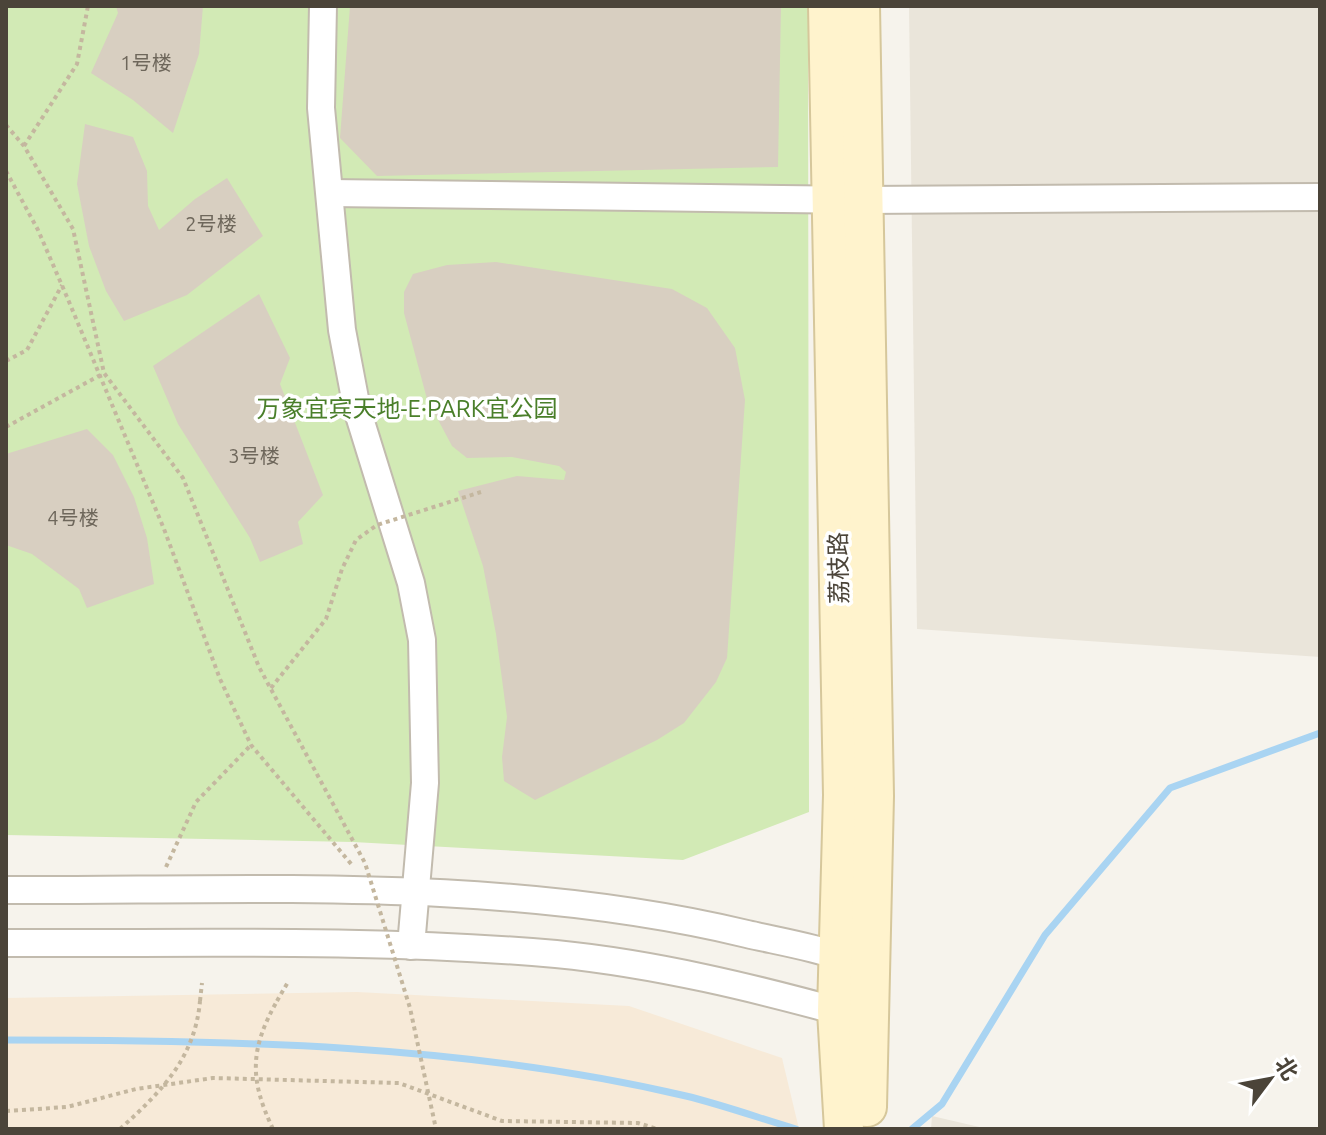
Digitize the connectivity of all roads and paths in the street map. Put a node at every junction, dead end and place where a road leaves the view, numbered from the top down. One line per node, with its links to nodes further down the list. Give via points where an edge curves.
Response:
1 (88, 6): 6 (path, via 77,64)
2 (323, 6): 8 (street, via 321,108)
3 (828, 6): 10 (street, 荔枝路)
4 (860, 6): 10 (street, 荔枝路)
5 (6, 125): 6 (path, bridge)
6 (24, 146): 13 (path, bridge, via 73,229)
7 (6, 171): 11 (path)
8 (330, 193): 10 (street); 21 (street, via 342,330 357,409 411,583 422,640 425,768)
9 (1320, 197): 10 (street)
10 (848, 200): 24 (street, 荔枝路, via 843,795)
11 (62, 285): 12 (path, via 27,350); 17 (path)
12 (6, 361)
13 (104, 373): 14 (path, bridge); 16 (path, bridge, via 183,478 230,601)
14 (6, 427)
15 (481, 492): 16 (path, bridge, via 377,525 356,540 326,619)
16 (271, 688): 32 (path, bridge, via 365,863 410,1008)
17 (251, 745): 18 (path, via 196,802); 19 (path)
18 (165, 869)
19 (355, 869)
20 (6, 890): 21 (street)
21 (416, 894): 23 (street); 24 (street, via 562,901 634,912)
22 (6, 943): 23 (street)
23 (411, 946): 27 (street, via 640,966)
24 (854, 962): 27 (street, 荔枝路)
25 (288, 982): 31 (path, bridge, via 267,1019 253,1066)
26 (202, 983): 30 (path, bridge, via 198,1026 184,1060 160,1093)
27 (853, 1015): 29 (street, 荔枝路)
28 (6, 1111): 33 (path, via 67,1107 136,1089 213,1078 399,1083 502,1121 638,1123)
29 (855, 1114)
30 (120, 1129)
31 (273, 1129)
32 (436, 1129)
33 (657, 1129)

